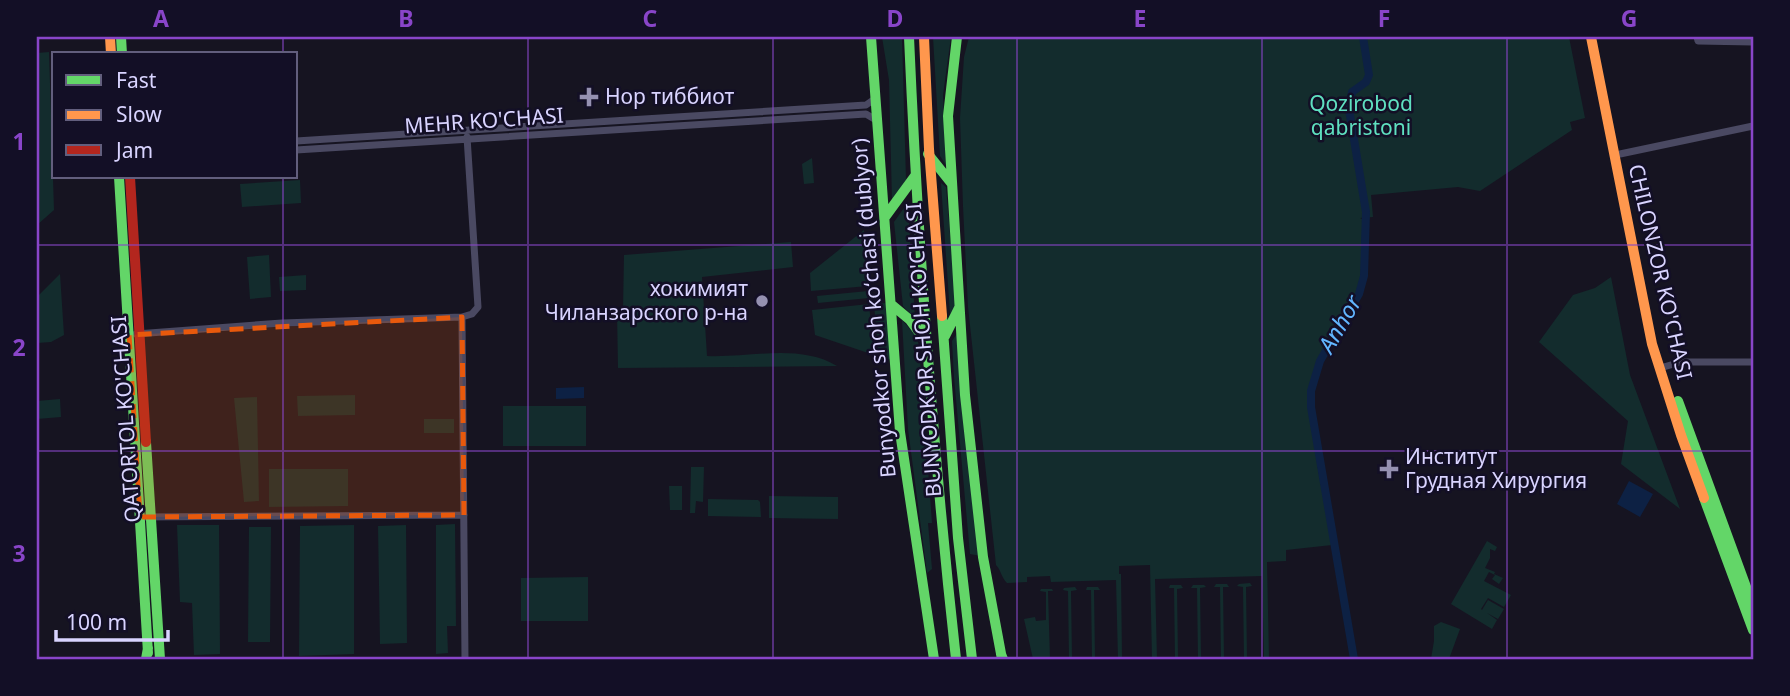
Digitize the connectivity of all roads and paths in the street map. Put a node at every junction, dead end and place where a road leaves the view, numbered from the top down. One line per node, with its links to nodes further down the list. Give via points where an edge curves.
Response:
1 (872, 37): 9 (main road, Bunyodkor shoh koʻchasi (dublyor))
2 (909, 37): 25 (main road, BUNYODKOR SHOH KO'CHASI)
3 (924, 37): 23 (main road, BUNYODKOR SHOH KO'CHASI)
4 (957, 37): 28 (main road, via 948,116)
5 (1591, 37): 24 (main road, CHILONZOR KO'CHASI)
6 (1597, 37): 24 (main road, CHILONZOR KO'CHASI)
7 (1697, 37): 8 (street, via 1698,41)
8 (1753, 42)
9 (877, 98): 10 (street, MEHR KO'CHASI); 13 (main road, Bunyodkor shoh koʻchasi (dublyor))
10 (866, 110): 11 (street, MEHR KO'CHASI); 13 (street); 15 (street, MEHR KO'CHASI)
11 (624, 120): 12 (street, MEHR KO'CHASI); 15 (street)
12 (610, 121): 16 (street, MEHR KO'CHASI); 17 (street)
13 (879, 125): 29 (main road, Bunyodkor shoh koʻchasi (dublyor))
14 (1753, 126): 24 (street)
15 (625, 129): 17 (street, MEHR KO'CHASI)
16 (470, 130): 18 (street, MEHR KO'CHASI); 19 (street)
17 (611, 130): 19 (street, MEHR KO'CHASI)
18 (383, 135): 20 (street, MEHR KO'CHASI); 21 (street)
19 (471, 139): 21 (street, MEHR KO'CHASI); 32 (street, via 478,307)
20 (298, 141)
21 (383, 145): 22 (street, MEHR KO'CHASI)
22 (298, 150)
23 (928, 153): 28 (main road); 34 (main road, BUNYODKOR SHOH KO'CHASI)
24 (1617, 155): 37 (main road, CHILONZOR KO'CHASI)
25 (915, 176): 29 (main road); 35 (main road, BUNYODKOR SHOH KO'CHASI)
26 (119, 178): 33 (main road, QATORTOL KO'CHASI)
27 (130, 178): 33 (main road, QATORTOL KO'CHASI)
28 (951, 184): 31 (main road)
29 (885, 217): 30 (main road, Bunyodkor shoh koʻchasi (dublyor))
30 (892, 304): 35 (main road); 46 (main road, Bunyodkor shoh koʻchasi (dublyor), via 900,432)
31 (959, 308): 34 (main road); 43 (main road, via 983,558)
32 (462, 317): 33 (street); 38 (street)
33 (134, 334): 39 (main road, QATORTOL KO'CHASI)
34 (944, 336): 48 (main road, BUNYODKOR SHOH KO'CHASI, via 958,542)
35 (928, 344): 47 (main road, BUNYODKOR SHOH KO'CHASI)
36 (1753, 362): 37 (street, via 1681,362)
37 (1663, 367): 40 (main road, CHILONZOR KO'CHASI); 41 (main road, CHILONZOR KO'CHASI, via 1681,435)
38 (464, 515): 39 (street); 45 (street)
39 (146, 517): 42 (main road, QATORTOL KO'CHASI); 44 (main road, QATORTOL KO'CHASI)
40 (1753, 606)
41 (1753, 630)
42 (148, 656)
43 (999, 658)
44 (160, 659)
45 (465, 659)
46 (934, 659)
47 (956, 659)
48 (972, 659)

